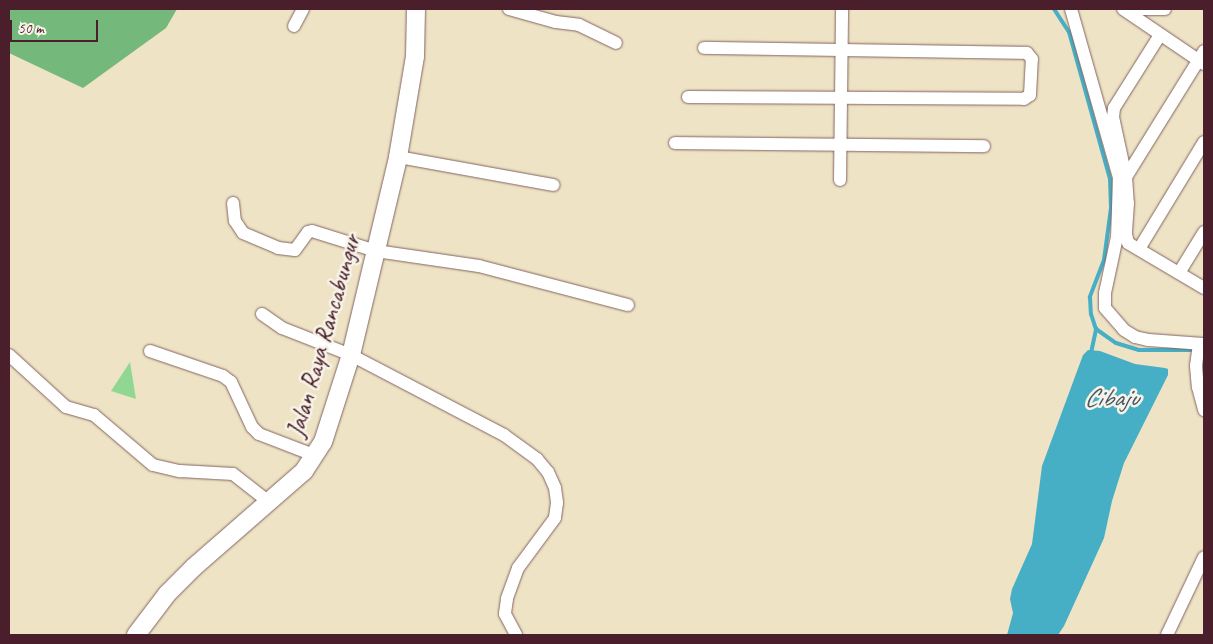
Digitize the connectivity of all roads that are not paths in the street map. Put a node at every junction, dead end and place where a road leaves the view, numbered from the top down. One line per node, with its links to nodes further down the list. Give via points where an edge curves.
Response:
1 (303, 9): 8 (street)
2 (416, 9): 20 (main road, Jalan Raya Rancabungur, via 415,56)
3 (509, 9): 10 (street, via 579,25)
4 (842, 9): 12 (street)
5 (1071, 9): 32 (street, via 1119,178 1117,236 1105,308 1124,330 1135,336)
6 (1125, 9): 7 (street); 9 (street)
7 (1165, 9)
8 (294, 26)
9 (1160, 35): 13 (street); 21 (street, via 1114,108)
10 (616, 43)
11 (704, 48): 12 (street)
12 (842, 50): 14 (street); 14 (street, via 1027,52 1032,59 1030,95 1024,98)
13 (1202, 58): 21 (street)
14 (841, 96): 15 (street); 18 (street)
15 (688, 97)
16 (1204, 142): 26 (street)
17 (675, 144): 18 (street)
18 (840, 145): 19 (street); 22 (street)
19 (984, 146)
20 (398, 157): 23 (street); 27 (main road, Jalan Raya Rancabungur)
21 (1126, 177): 26 (street, via 1126,234 1128,243)
22 (840, 180)
23 (553, 185)
24 (233, 203): 27 (street, via 235,221 244,233 278,248 295,250 312,231)
25 (1204, 232): 28 (street)
26 (1139, 249): 28 (street)
27 (376, 251): 30 (street, via 479,266); 35 (main road, Jalan Raya Rancabungur)
28 (1179, 273): 29 (street)
29 (1204, 288)
30 (628, 305)
31 (262, 314): 35 (street, via 282,328)
32 (1202, 344): 36 (street, via 1196,366)
33 (150, 350): 37 (street, via 223,376 231,382 247,418 259,434)
34 (9, 355): 38 (street, via 66,407 94,415 153,465 180,471 233,474)
35 (351, 355): 37 (main road, Jalan Raya Rancabungur); 41 (street, via 504,435 537,458 548,472 556,495 555,518 518,568 507,599 505,614)
36 (1204, 410)
37 (316, 456): 38 (main road, Jalan Raya Rancabungur, via 304,472)
38 (269, 502): 40 (main road, Jalan Raya Rancabungur, via 167,594)
39 (1204, 557): 42 (street)
40 (136, 635)
41 (516, 635)
42 (1167, 635)

